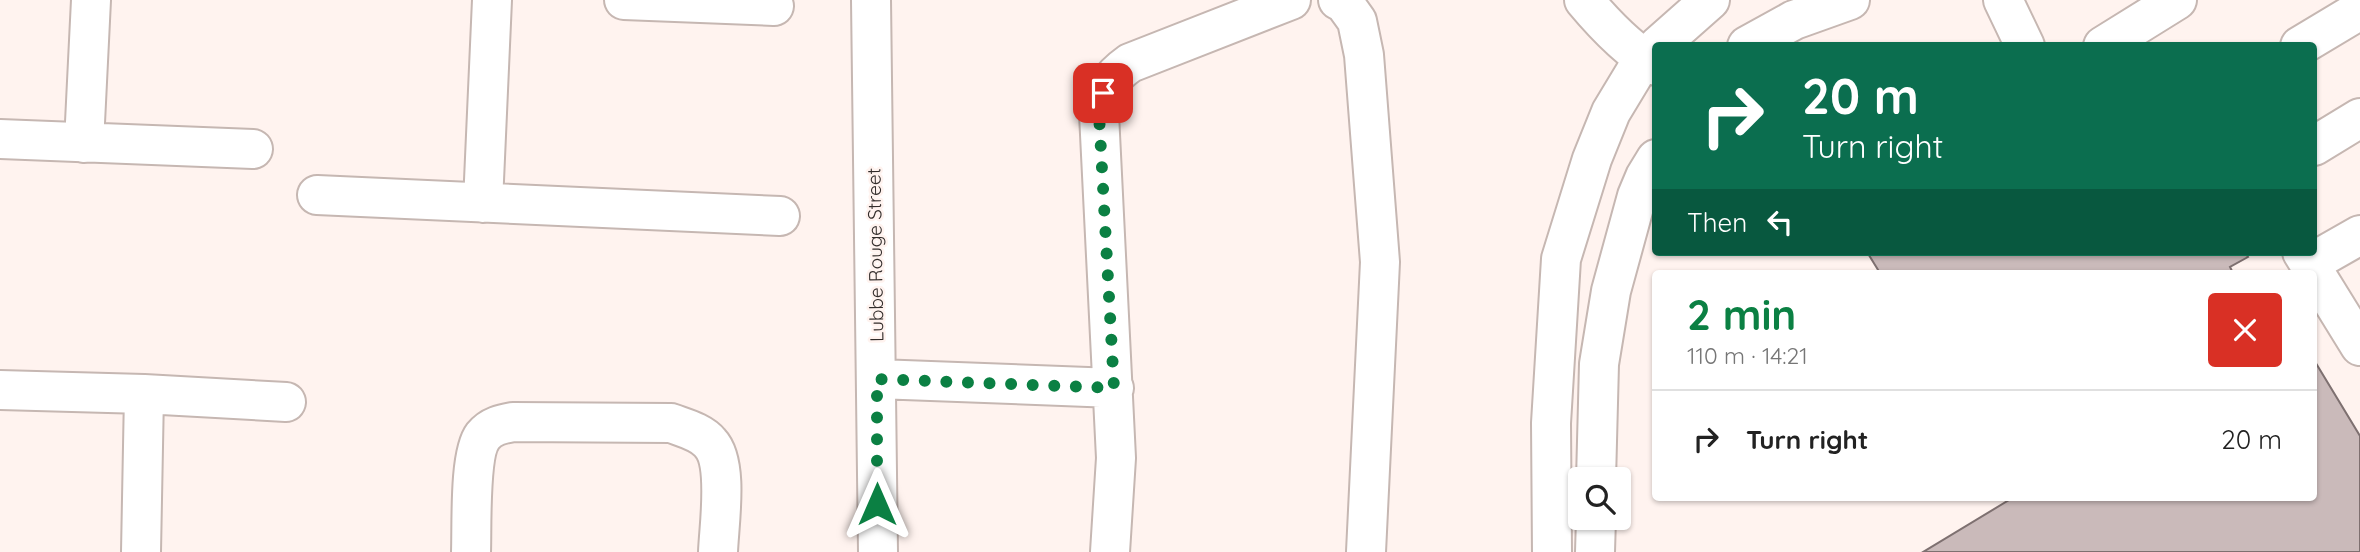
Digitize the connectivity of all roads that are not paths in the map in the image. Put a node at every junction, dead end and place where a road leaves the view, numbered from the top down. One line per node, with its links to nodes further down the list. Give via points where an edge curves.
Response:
1 (91, 0): 23 (street)
2 (492, 0): 28 (street)
3 (624, 0): 12 (street)
4 (871, 0): 34 (street, Lubbe Rouge Street)
5 (1291, 0): 35 (street, via 1130,63 1113,75 1103,93 1099,114)
6 (1338, 0): 46 (street, via 1357,20 1364,55 1380,262)
7 (1584, 0): 19 (street, via 1596,15)
8 (1710, 0): 14 (street)
9 (1850, 0): 15 (street, via 1794,20)
10 (2003, 0): 16 (street)
11 (2177, 0): 17 (street)
12 (774, 6)
13 (2360, 10): 18 (street)
14 (1665, 42)
15 (1752, 42)
16 (2023, 42)
17 (2109, 42)
18 (2307, 42)
19 (1652, 53)
20 (1652, 55): 47 (street, via 1611,112 1561,259 1551,423)
21 (2360, 118): 24 (street)
22 (0, 139): 23 (street)
23 (84, 143): 25 (street)
24 (2317, 144)
25 (253, 149)
26 (1652, 165): 39 (street, via 1637,196 1611,292 1599,364)
27 (317, 195): 28 (street)
28 (483, 203): 29 (street)
29 (780, 216)
30 (2360, 235): 31 (street)
31 (2317, 253)
32 (2317, 276): 33 (street)
33 (2360, 346)
34 (877, 379): 35 (street); 44 (street, Lubbe Rouge Street)
35 (1114, 388): 45 (street, via 1116,458)
36 (0, 390): 37 (street)
37 (144, 394): 38 (street); 41 (street)
38 (286, 402)
39 (1596, 467)
40 (1596, 530): 48 (street)
41 (141, 552)
42 (471, 552): 43 (street, via 478,444 498,425 513,422 671,423 710,441 719,455 721,475)
43 (718, 552)
44 (878, 552)
45 (1110, 552)
46 (1366, 552)
47 (1552, 552)
48 (1595, 552)

